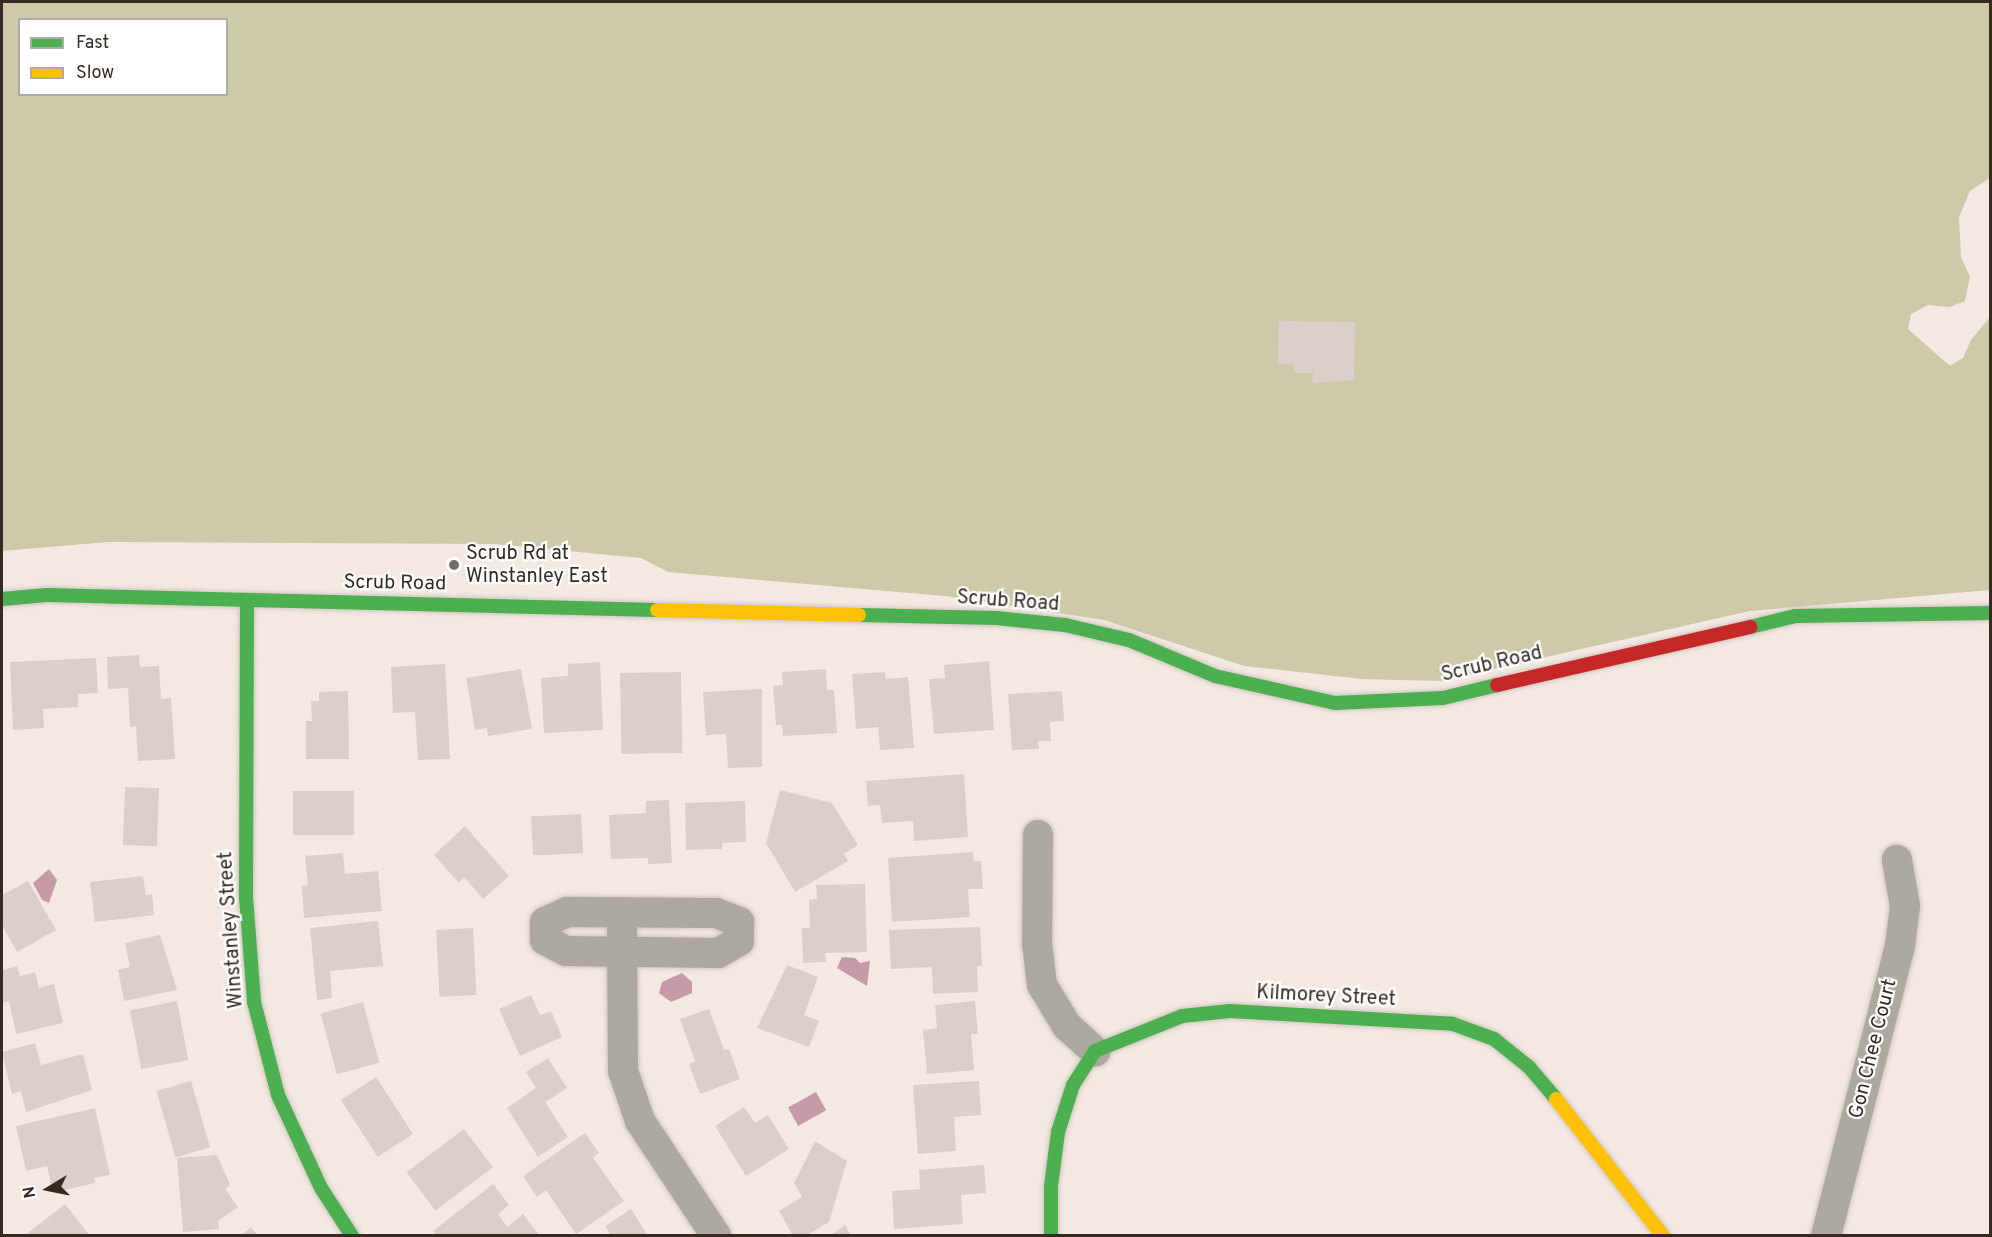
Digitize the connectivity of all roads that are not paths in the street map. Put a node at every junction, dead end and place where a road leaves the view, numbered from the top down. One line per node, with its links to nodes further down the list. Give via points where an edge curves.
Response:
1 (2, 598): 2 (main road, Scrub Road)
2 (246, 600): 3 (main road, Scrub Road, via 996,618 1065,625 1129,640 1215,676 1260,689 1335,703 1372,704 1443,698 1795,616); 9 (main road, Winstanley Street, via 246,897 254,1002 278,1095 321,1188)
3 (1990, 613)
4 (1038, 835): 8 (street, via 1037,943 1042,985 1066,1026)
5 (1897, 860): 13 (street, Gon Chee Court, via 1905,906 1900,946)
6 (623, 912): 7 (street); 7 (street, via 567,912 545,922 545,940 566,951); 7 (street, via 716,913 739,922 739,941 718,953)
7 (621, 952): 10 (street, via 623,1071 640,1122)
8 (1095, 1051): 11 (main road, via 1073,1085 1058,1132 1051,1186); 12 (main road, Kilmorey Street, via 1182,1016 1230,1011 1453,1024 1494,1039 1529,1067)
9 (352, 1236)
10 (716, 1236)
11 (1051, 1236)
12 (1663, 1236)
13 (1826, 1236)

